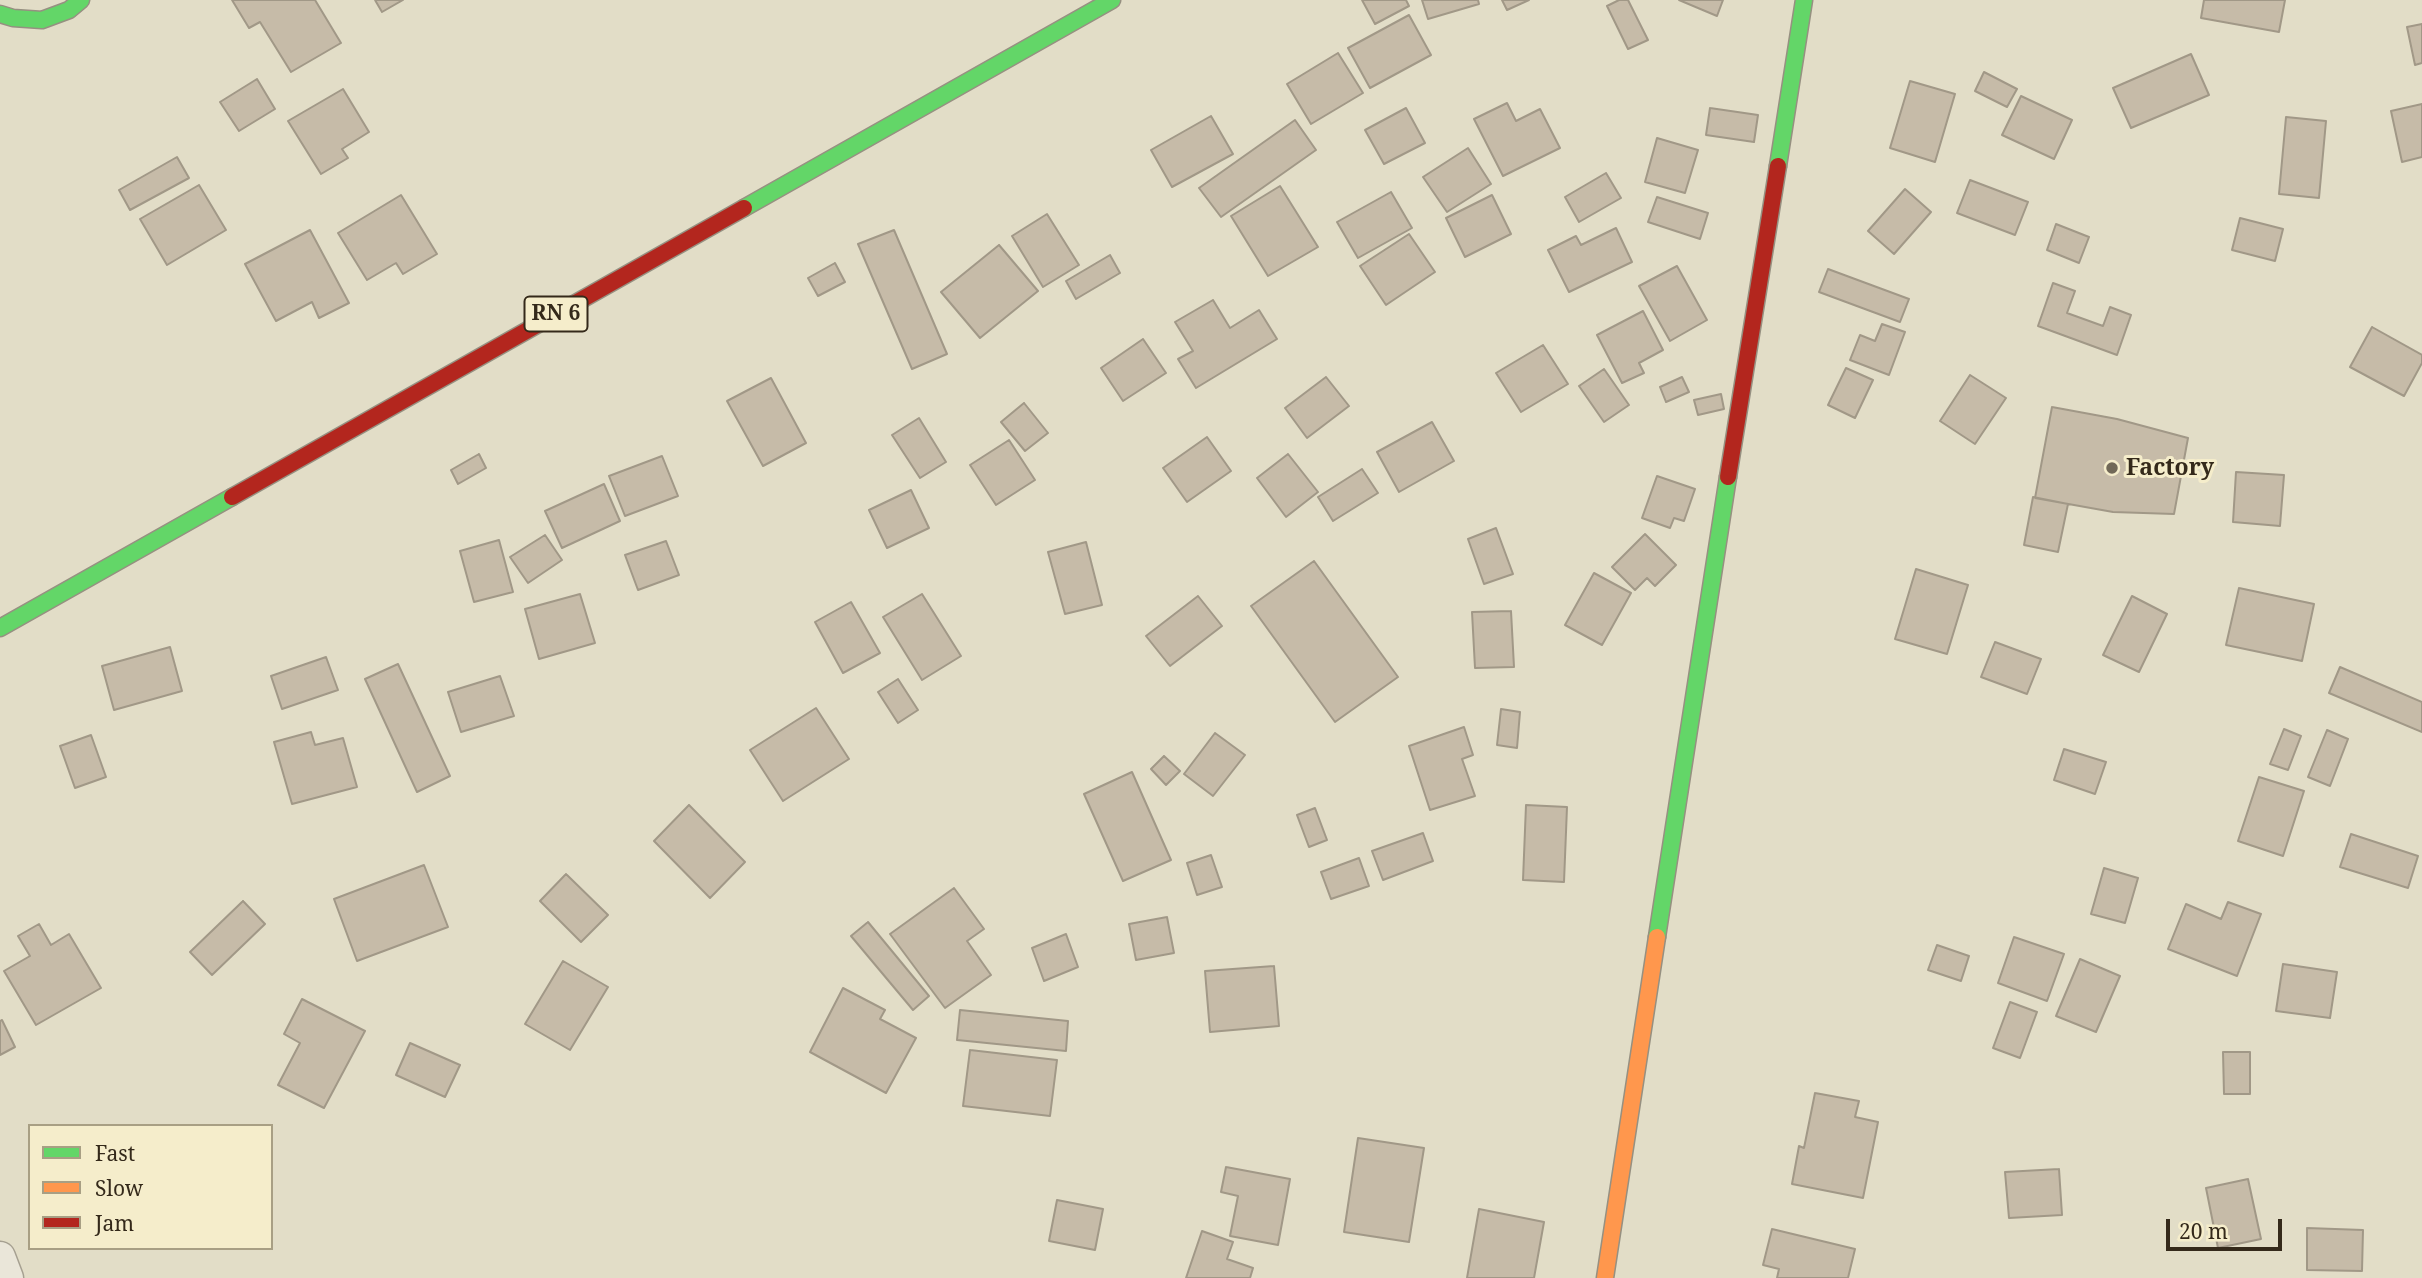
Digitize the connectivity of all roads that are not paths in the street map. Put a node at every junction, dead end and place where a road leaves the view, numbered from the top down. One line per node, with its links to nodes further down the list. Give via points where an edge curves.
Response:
1 (81, 0): 4 (street, via 42,20)
2 (1804, 0): 8 (street)
3 (1097, 4): 5 (street, RN 6)
4 (0, 14)
5 (0, 628)
6 (0, 1257): 7 (street)
7 (8, 1278)
8 (1605, 1278)

